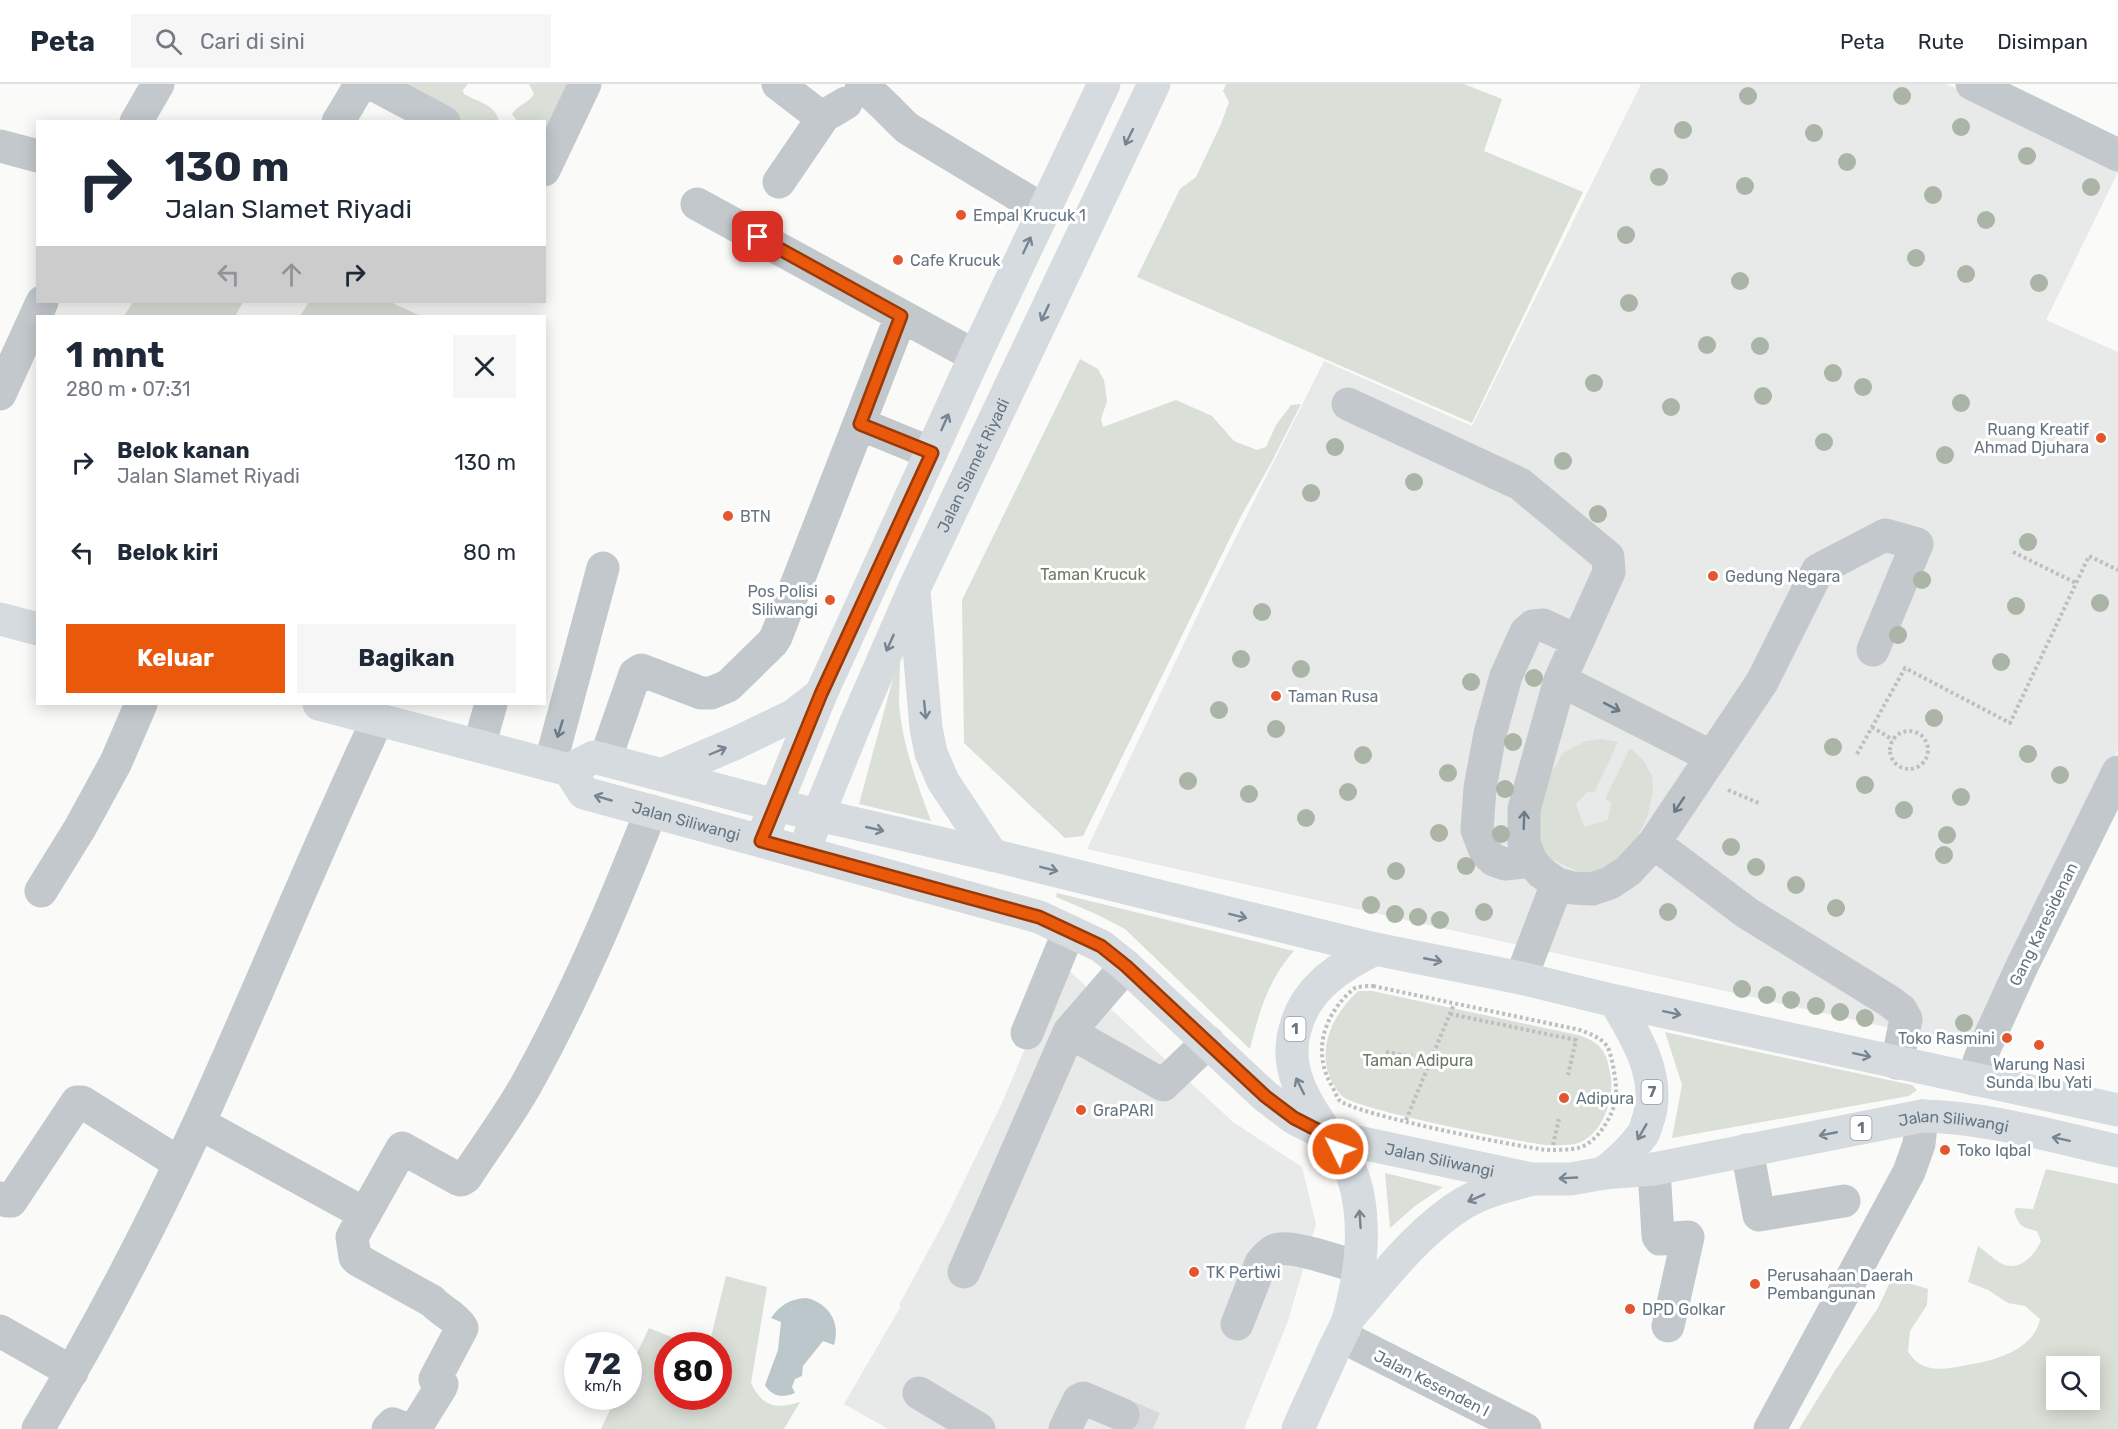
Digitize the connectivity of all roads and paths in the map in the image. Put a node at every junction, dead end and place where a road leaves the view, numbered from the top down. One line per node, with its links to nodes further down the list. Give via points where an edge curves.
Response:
1 (158, 84): 10 (street)
2 (363, 84): 11 (street)
3 (372, 84): 12 (street)
4 (585, 84): 16 (street)
5 (778, 84): 9 (street, via 817,114)
6 (1104, 84): 19 (main road)
7 (1154, 84): 31 (main road, Jalan Slamet Riyadi, one-way to 31)
8 (1972, 84): 15 (street)
9 (855, 97): 17 (street); 19 (street, via 894,112 907,128)
10 (137, 120)
11 (339, 120)
12 (440, 120)
13 (0, 146): 14 (street)
14 (36, 155)
15 (2118, 155)
16 (546, 166)
17 (779, 182)
18 (697, 204): 21 (street)
19 (1043, 210): 22 (main road, one-way to 19)
20 (36, 315): 23 (street)
21 (901, 316): 22 (street); 25 (street)
22 (975, 356): 26 (main road, one-way to 22)
23 (0, 394)
24 (1348, 404): 34 (street, via 1520,484 1608,557 1609,572)
25 (860, 424): 26 (street); 48 (street, via 772,643 728,686 711,693 701,693 640,670 635,674)
26 (932, 453): 38 (main road)
27 (2013, 552): 30 (path)
28 (603, 568): 37 (street)
29 (2118, 570): 30 (path, via 2089,556)
30 (2076, 583): 43 (path, via 2010,723 1905,668)
31 (914, 590): 54 (main road, Jalan Slamet Riyadi, one-way to 54); 58 (main road, one-way to 58, via 931,753 947,788)
32 (0, 619): 33 (main road)
33 (36, 628)
34 (1578, 641): 36 (street); 59 (street, via 1543,625 1526,632 1506,676 1490,734 1477,830 1486,853 1494,860 1505,864)
35 (1873, 650): 47 (street, via 1917,544 1885,535 1818,570 1762,682)
36 (1560, 680): 47 (street, one-way to 47); 59 (street, one-way to 36, via 1524,842 1524,809)
37 (557, 690): 49 (street, one-way to 49)
38 (821, 694): 51 (main road, one-way to 38, via 794,715); 52 (main road)
39 (141, 705): 61 (street, via 116,762)
40 (323, 705): 42 (main road)
41 (491, 705): 45 (street)
42 (378, 719): 45 (main road); 81 (street)
43 (1872, 727): 44 (path); 46 (path)
44 (1893, 740): 44 (path, via 1901,732 1914,731 1928,746 1925,759 1914,768 1900,766 1891,756)
45 (479, 746): 49 (main road)
46 (1857, 754)
47 (1712, 757): 56 (street, one-way to 56)
48 (605, 760): 49 (main road, via 594,757); 51 (main road)
49 (560, 767): 53 (main road, Jalan Siliwangi, one-way to 49, via 584,793)
50 (2118, 772): 76 (street, Gang Karesidenan, via 2022,966)
51 (664, 774): 52 (main road)
52 (776, 805): 54 (main road); 55 (main road)
53 (651, 811): 55 (main road, Jalan Siliwangi); 92 (street, via 609,917 565,1010 525,1087 466,1177 458,1179 402,1148)
54 (818, 816): 57 (main road, Jalan Slamet Riyadi); 58 (main road, one-way to 58)
55 (761, 841): 57 (main road, Jalan Siliwangi)
56 (1654, 843): 60 (street, via 1628,871 1610,883 1592,889); 74 (street, via 1748,913 1901,1010 1906,1019)
57 (803, 853): 62 (main road, Jalan Siliwangi, via 1006,907)
58 (992, 855): 63 (main road, one-way to 63)
59 (1531, 861): 60 (street)
60 (1557, 884): 65 (street)
61 (41, 891)
62 (1069, 931): 64 (main road, Jalan Siliwangi, via 1101,946); 70 (street)
63 (1375, 949): 65 (main road, one-way to 65); 82 (main road, 1, one-way to 63, via 1292,1069 1291,1042 1299,1014 1313,994 1331,975)
64 (1126, 966): 69 (street); 71 (main road, Jalan Siliwangi)
65 (1521, 978): 66 (main road)
66 (1615, 1001): 74 (main road, one-way to 74); 88 (main road, 7, one-way to 88, via 1641,1048 1649,1070 1653,1102 1644,1132 1623,1158)
67 (1454, 1004): 68 (path); 80 (path, via 1373,986 1356,987 1326,1026 1321,1057 1324,1074 1340,1100 1355,1108); 83 (path, via 1580,1030 1595,1035 1607,1047 1617,1095 1604,1126 1581,1148)
68 (1450, 1014): 73 (path); 75 (path, via 1576,1040)
69 (1069, 1032): 71 (street, via 1163,1085); 94 (street)
70 (1027, 1033)
71 (1208, 1042): 82 (main road, Jalan Siliwangi, via 1265,1096)
72 (1386, 1052): 73 (path)
73 (1431, 1060): 80 (path)
74 (1897, 1063): 76 (main road)
75 (1568, 1075)
76 (1973, 1079): 77 (main road)
77 (2118, 1110)
78 (1922, 1116): 84 (main road, Jalan Siliwangi / 1, one-way to 84); 85 (main road, Jalan Siliwangi / 1, one-way to 78, via 1974,1120); 110 (street, via 1919,1144 1909,1172)
79 (1559, 1119): 83 (path)
80 (1405, 1121): 83 (path)
81 (199, 1123): 86 (street); 92 (street)
82 (1329, 1136): 89 (main road, Jalan Siliwangi / 1); 93 (main road, 1, one-way to 82, via 1361,1222 1357,1186 1347,1162)
83 (1552, 1150)
84 (1747, 1150): 87 (main road, Jalan Siliwangi / 1); 90 (street, via 1759,1215)
85 (2118, 1151)
86 (179, 1163): 91 (street, via 77,1102 11,1201); 99 (street)
87 (1654, 1169): 88 (main road, Jalan Siliwangi / 1); 96 (street, via 1658,1236 1688,1237)
88 (1604, 1173): 89 (main road, Jalan Siliwangi / 1, one-way to 89, via 1571,1179)
89 (1531, 1179): 97 (main road, 1, one-way to 97, via 1494,1189 1464,1203 1427,1231)
90 (1844, 1201)
91 (2, 1203)
92 (365, 1214): 106 (street, via 352,1237 355,1257 432,1302 462,1328 435,1379 441,1387)
93 (1358, 1267): 95 (street, via 1277,1249 1261,1263); 97 (main road, 1)
94 (964, 1272)
95 (1237, 1324)
96 (1668, 1326)
97 (1345, 1327): 108 (main road, 1); 109 (street, Jalan Kesenden I)
98 (0, 1331): 99 (street)
99 (72, 1372): 103 (street)
100 (919, 1393): 107 (street)
101 (1069, 1421): 102 (street, via 1083,1398)
102 (1116, 1422)
103 (38, 1429)
104 (388, 1429): 105 (street, via 393,1424)
105 (407, 1429)
106 (415, 1429)
107 (979, 1429)
108 (1298, 1429)
109 (1525, 1429)
110 (1770, 1429)

